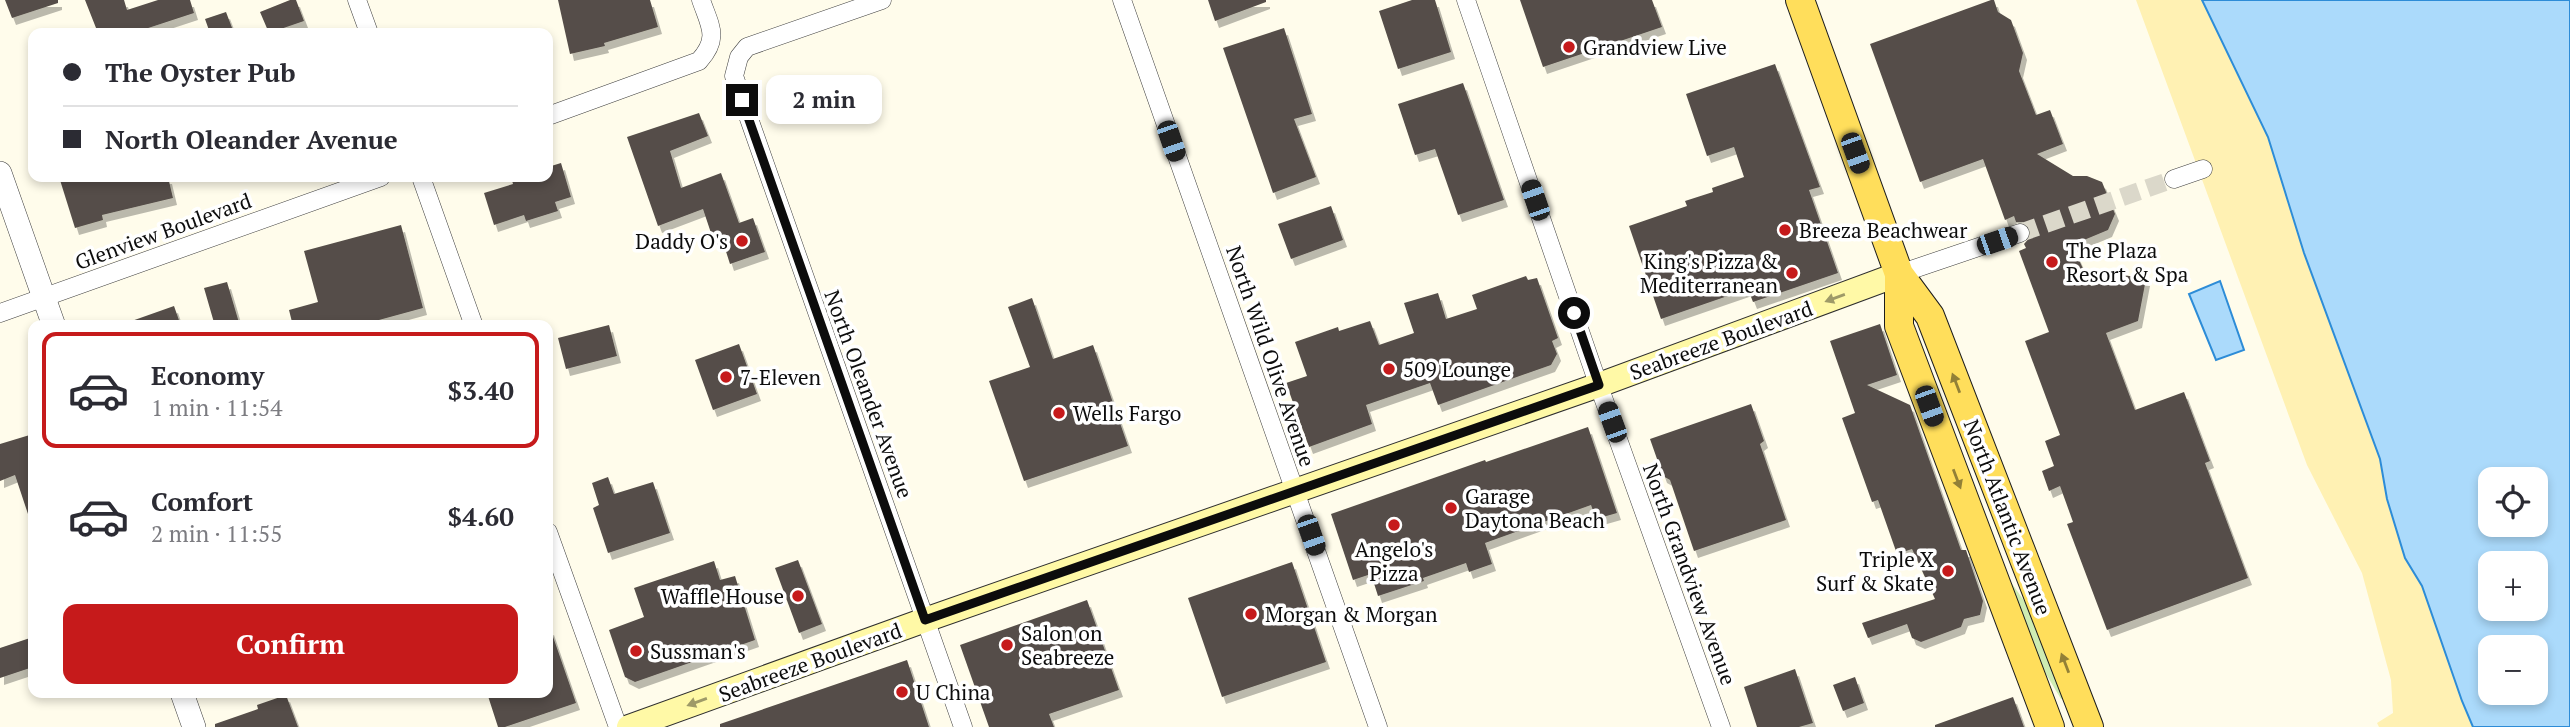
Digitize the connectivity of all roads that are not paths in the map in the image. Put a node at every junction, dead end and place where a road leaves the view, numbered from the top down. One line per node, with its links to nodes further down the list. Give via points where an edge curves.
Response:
1 (358, 0): 7 (street)
2 (701, 0): 8 (street, via 713,36 699,61)
3 (882, 0): 23 (street, North Oleander Avenue, via 747,47 734,76)
4 (1122, 0): 21 (street, North Wild Olive Avenue)
5 (1466, 0): 20 (street, North Grandview Avenue)
6 (1800, 0): 15 (main road, North Atlantic Avenue)
7 (367, 28)
8 (553, 114)
9 (2203, 169): 11 (street)
10 (0, 173): 16 (street)
11 (2174, 179)
12 (367, 182): 16 (street, Glenview Boulevard)
13 (423, 182): 19 (street)
14 (2020, 233): 15 (street, Seabreeze Boulevard)
15 (1899, 274): 20 (main road, Seabreeze Boulevard, one-way to 20); 31 (main road, North Atlantic Avenue, one-way to 31, via 1899,326); 32 (main road, North Atlantic Avenue, one-way to 15, via 1930,316)
16 (45, 298): 17 (street, Glenview Boulevard); 18 (street)
17 (0, 313)
18 (52, 320)
19 (472, 320)
20 (1599, 385): 21 (main road, Seabreeze Boulevard); 30 (street, North Grandview Avenue)
21 (1294, 490): 23 (main road, Seabreeze Boulevard); 29 (street, North Wild Olive Avenue)
22 (553, 545): 26 (street)
23 (925, 620): 27 (main road, Seabreeze Boulevard, one-way to 27); 28 (street, North Oleander Avenue)
24 (184, 698): 25 (street)
25 (194, 727)
26 (618, 727)
27 (629, 727)
28 (963, 727)
29 (1378, 727)
30 (1721, 727)
31 (2050, 727)
32 (2089, 727)

